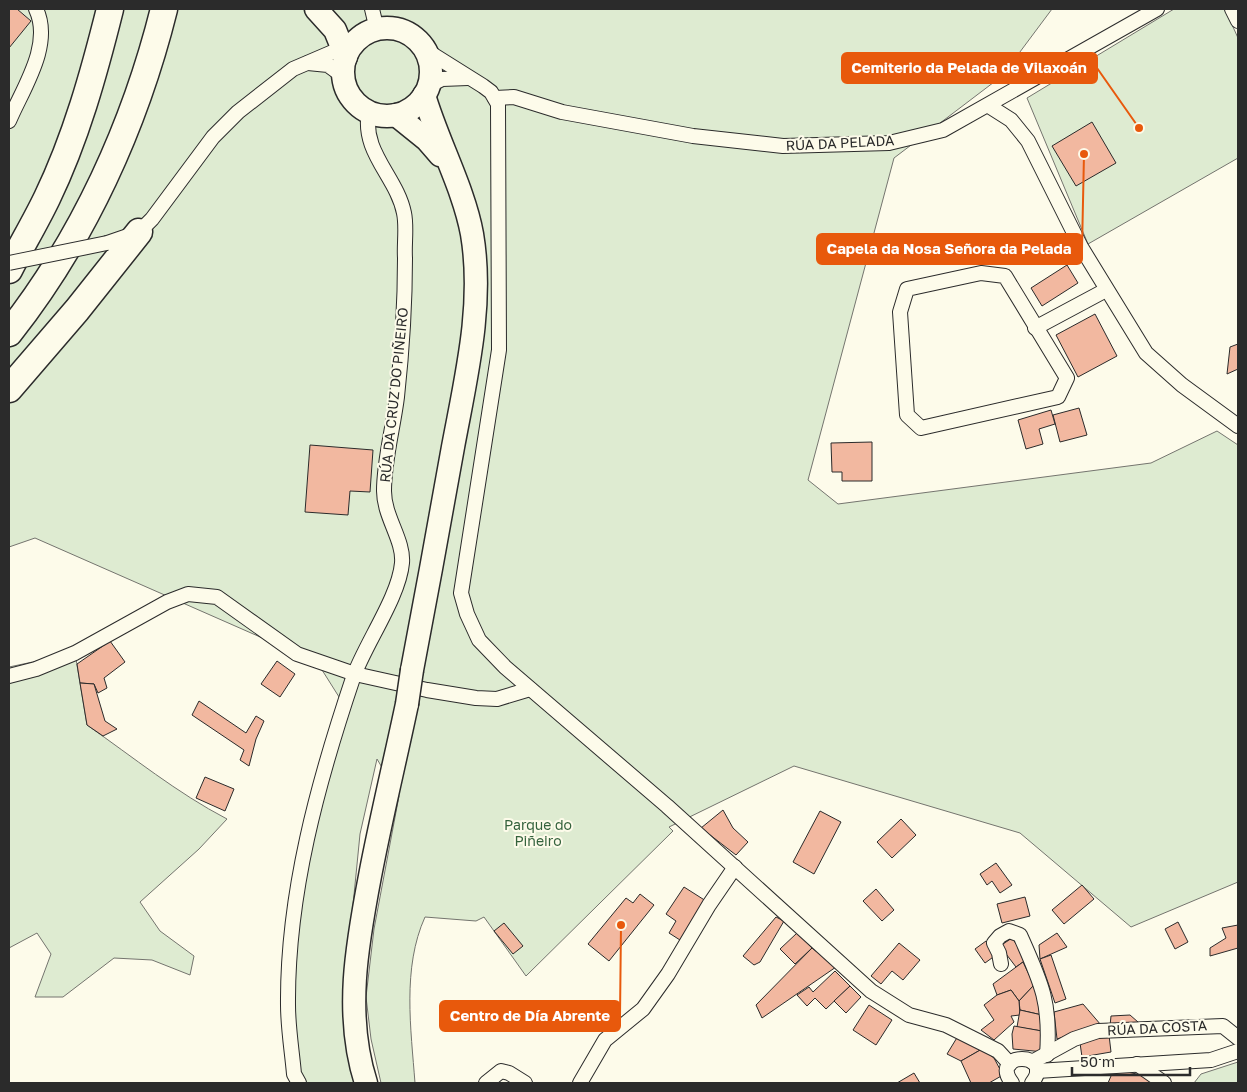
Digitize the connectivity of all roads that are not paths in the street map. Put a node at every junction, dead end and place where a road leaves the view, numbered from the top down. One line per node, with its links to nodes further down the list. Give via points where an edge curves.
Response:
1 (36, 9): 18 (street, via 42,42)
2 (110, 9): 22 (highway, via 94,75 72,135 47,198)
3 (164, 9): 25 (highway, via 139,92 93,202 46,281)
4 (316, 9): 9 (main road, via 335,30)
5 (321, 9): 9 (main road, via 347,23)
6 (1157, 9): 15 (street, RÚA DA PELADA)
7 (1232, 9): 8 (street)
8 (1238, 20)
9 (358, 42): 10 (main road, via 395,29 412,36); 11 (street); 11 (street, via 328,65); 16 (main road, via 348,94)
10 (424, 49): 12 (street); 13 (main road, via 430,63)
11 (307, 63): 20 (street, via 278,80 213,137)
12 (469, 78): 13 (street, via 442,79); 14 (street)
13 (426, 91): 17 (main road, via 412,108); 19 (main road, via 433,124)
14 (496, 98): 15 (street, RÚA DA PELADA, via 514,97 562,112 694,136 783,146 889,143 943,130); 30 (street, via 499,118 499,350 461,593 478,640)
15 (989, 106): 23 (street, via 1011,120 1028,141)
16 (369, 112): 17 (main road); 28 (street, RÚA DA CRUZ DO PIÑEIRO, via 366,122 373,150 396,189 405,214 405,295 384,493 388,519 399,544 402,562 388,603)
17 (396, 115): 19 (main road, via 427,140)
18 (9, 121)
19 (453, 177): 40 (main road, bridge, via 472,234 474,333 407,704 362,917 354,987 356,1039)
20 (139, 232): 21 (street, bridge, via 107,243); 26 (highway, via 78,310)
21 (9, 263)
22 (9, 270)
23 (1106, 290): 24 (street); 27 (street, via 1146,352 1182,385)
24 (1035, 328): 24 (street, via 1005,276 981,273 907,289 900,312 907,415 921,428 1058,397 1066,378)
25 (9, 333)
26 (9, 389)
27 (1238, 426)
28 (355, 674): 29 (street, via 297,654 217,597 188,594 167,602 75,653); 30 (street, via 476,698 497,699); 39 (street, RÚA DA CRUZ DO PIÑEIRO, via 311,824 293,922 288,1005 294,1074)
29 (9, 676)
30 (530, 689): 31 (street)
31 (735, 867): 36 (street, via 871,991 909,1015 946,1025 998,1052); 43 (street, via 643,1010 605,1040)
32 (1000, 964): 35 (street, via 994,943 1009,931 1020,935 1046,1000)
33 (1238, 1038): 35 (street, RÚA DA COSTA, via 1223,1026 1098,1031 1074,1039)
34 (1238, 1051): 37 (street, via 1211,1060)
35 (1047, 1054): 38 (street, RÚA DA COSTA)
36 (1010, 1064): 38 (street, via 1018,1058); 44 (street, via 1007,1072)
37 (1137, 1064): 38 (street); 45 (street)
38 (1034, 1072)
39 (299, 1083)
40 (366, 1083)
41 (486, 1083): 42 (street, via 501,1071)
42 (525, 1083)
43 (580, 1083)
44 (1012, 1083)
45 (1164, 1083)

